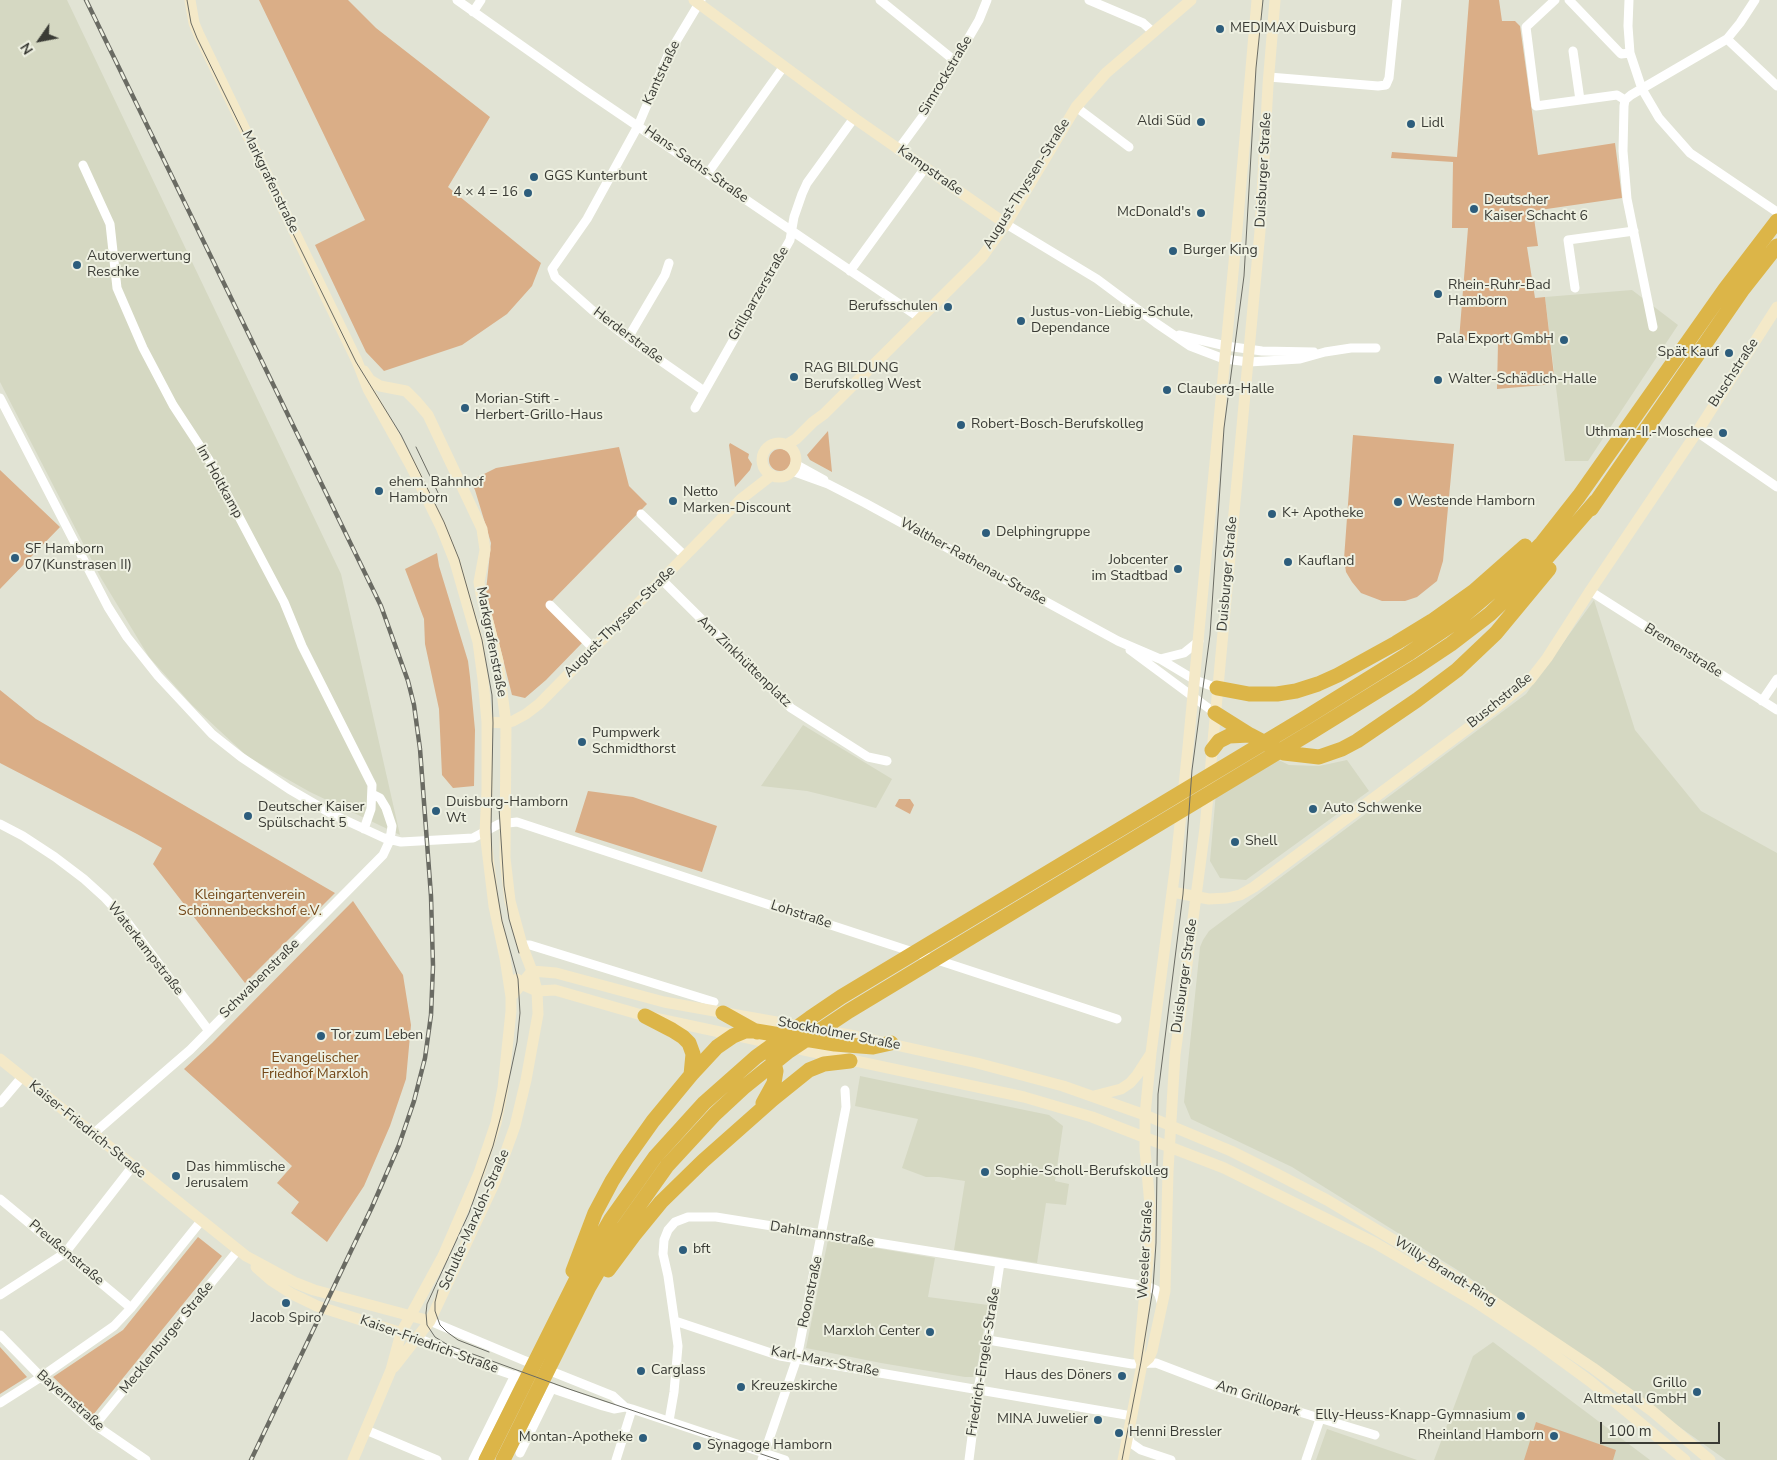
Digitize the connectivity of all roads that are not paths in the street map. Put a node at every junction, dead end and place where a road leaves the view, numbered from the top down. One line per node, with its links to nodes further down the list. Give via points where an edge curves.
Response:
1 (190, 0): 55 (main road, Markgrafenstraße, via 199,35)
2 (457, 0): 16 (street, Hans-Sachs-Straße)
3 (481, 0): 16 (street)
4 (880, 0): 21 (street)
5 (987, 0): 21 (street, Simrockstraße)
6 (1089, 0): 17 (street, via 1143,23)
7 (1191, 0): 17 (main road, August-Thyssen-Straße)
8 (1257, 0): 50 (main road, Duisburger Straße)
9 (1275, 0): 23 (main road, Duisburger Straße)
10 (1397, 0): 23 (street, via 1386,85)
11 (1555, 0): 26 (street, via 1526,27 1536,106)
12 (1569, 0): 20 (street, via 1621,54)
13 (1629, 0): 20 (street)
14 (1755, 0): 18 (street)
15 (698, 1): 22 (main road, Kampstraße); 30 (street, Kantstraße, via 668,56)
16 (473, 12): 30 (street, Hans-Sachs-Straße)
17 (1153, 32): 28 (main road, August-Thyssen-Straße, via 1106,73)
18 (1727, 39): 24 (street); 25 (street)
19 (1573, 51): 26 (street)
20 (1630, 53): 25 (street)
21 (955, 61): 32 (street, Simrockstraße, via 923,116)
22 (784, 66): 29 (main road, Kampstraße); 35 (street)
23 (1269, 77): 52 (main road, Duisburger Straße)
24 (1777, 86)
25 (1642, 89): 27 (street); 36 (street, via 1659,118 1690,153)
26 (1580, 100): 27 (street, via 1617,95)
27 (1625, 100): 38 (street, via 1623,151)
28 (1076, 107): 31 (street); 37 (main road, August-Thyssen-Straße)
29 (854, 118): 32 (main road, Kampstraße); 39 (street, Grillparzerstraße, via 807,183)
30 (638, 126): 35 (street, Hans-Sachs-Straße); 43 (street, Kantstraße, via 587,219 554,265)
31 (1130, 147)
32 (898, 150): 34 (main road, Kampstraße)
33 (83, 165): 92 (street, Im Holtkamp, via 110,224 117,288 143,348 173,405 209,460 284,602 310,662 372,785)
34 (925, 168): 37 (main road, Kampstraße); 42 (street)
35 (708, 173): 39 (street, Hans-Sachs-Straße)
36 (1775, 214): 67 (highway)
37 (1006, 224): 46 (main road, August-Thyssen-Straße, via 982,257); 48 (street, Kampstraße, via 1097,279)
38 (1634, 231): 44 (street, via 1568,240); 47 (street)
39 (792, 232): 42 (street, Hans-Sachs-Straße); 57 (street, Grillparzerstraße)
40 (1777, 246): 69 (highway, via 1743,289)
41 (669, 263): 49 (street)
42 (850, 271): 46 (street, Hans-Sachs-Straße)
43 (555, 276): 49 (street, Herderstraße)
44 (1575, 288)
45 (1777, 307): 61 (main road, Buschstraße)
46 (920, 318): 60 (main road, August-Thyssen-Straße)
47 (1653, 327)
48 (1171, 334): 50 (street, Kampstraße); 54 (street, Kampstraße, via 1190,346)
49 (628, 338): 57 (street, Herderstraße)
50 (1226, 346): 52 (street, Kampstraße); 54 (main road, Duisburger Straße)
51 (1376, 348): 53 (street, Kampstraße)
52 (1250, 349): 53 (street, Kampstraße); 56 (main road, Duisburger Straße)
53 (1325, 352): 56 (street, Kampstraße, via 1300,359)
54 (1224, 359): 56 (street, Kampstraße); 76 (main road, Duisburger Straße)
55 (357, 361): 86 (main road, Markgrafenstraße, via 368,389 433,509 455,562 478,642); 87 (main road, Markgrafenstraße, via 370,380 380,386 406,391 428,415 482,529 485,550 479,582 498,660)
56 (1249, 362): 81 (main road, Duisburger Straße)
57 (704, 391): 59 (street, Grillparzerstraße)
58 (0, 398): 95 (street, via 108,607 158,676 212,734 241,757 332,814)
59 (695, 408)
60 (824, 414): 62 (main road, August-Thyssen-Straße); 63 (main road, August-Thyssen-Straße)
61 (1697, 432): 66 (street); 73 (main road, Buschstraße)
62 (786, 445): 63 (main road); 64 (main road, via 775,444 766,450 762,458)
63 (794, 463): 65 (main road, via 782,476); 75 (street, Walther-Rathenau-Straße)
64 (764, 467): 65 (main road); 68 (main road, August-Thyssen-Straße)
65 (772, 475): 68 (main road, August-Thyssen-Straße)
66 (1777, 486)
67 (1579, 496): 81 (highway, via 1474,591 1432,621 1360,664 1296,691 1249,694); 88 (highway, via 1503,582 1457,621)
68 (741, 499): 71 (main road, August-Thyssen-Straße)
69 (1596, 501): 88 (highway, via 1538,570 1490,614 1418,666); 89 (highway, via 1557,560 1479,650 1457,670 1357,741 1329,755 1306,756 1284,753)
70 (642, 514): 71 (street)
71 (685, 556): 72 (main road, August-Thyssen-Straße)
72 (662, 580): 77 (main road, August-Thyssen-Straße); 91 (street, Am Zinkhüttenplatz, via 791,708 868,756)
73 (1590, 591): 83 (street, Bremenstraße); 99 (main road, Buschstraße, via 1547,658 1530,680 1506,700 1254,887 1227,898)
74 (550, 605): 77 (street)
75 (1118, 641): 78 (street, Walther-Rathenau-Straße); 82 (street, Walther-Rathenau-Straße)
76 (1199, 641): 78 (street, via 1184,653); 80 (main road, Duisburger Straße)
77 (594, 648): 87 (main road, August-Thyssen-Straße, via 539,704)
78 (1160, 659): 80 (street, Walther-Rathenau-Straße)
79 (1777, 679): 83 (street)
80 (1195, 680): 81 (street, Walther-Rathenau-Straße); 82 (main road, Duisburger Straße)
81 (1217, 688): 85 (main road, Duisburger Straße)
82 (1193, 697): 85 (street, Walther-Rathenau-Straße); 98 (main road, Duisburger Straße)
83 (1762, 701): 84 (street, Bremenstraße)
84 (1777, 710)
85 (1215, 713): 89 (highway); 90 (main road, Duisburger Straße)
86 (487, 722): 87 (main road, August-Thyssen-Straße); 96 (main road, Markgrafenstraße)
87 (506, 723): 93 (main road, Markgrafenstraße)
88 (1309, 724): 143 (highway, via 738,1082 642,1199)
89 (1250, 735): 90 (highway, via 1229,736)
90 (1212, 750): 99 (main road, Duisburger Straße)
91 (887, 761)
92 (372, 794): 95 (street, Im Holtkamp, via 372,809); 97 (street, Im Holtkamp, via 380,798 386,808 392,826)
93 (505, 823): 96 (street); 100 (main road, Markgrafenstraße, via 510,902); 108 (street, Lohstraße, via 516,822)
94 (0, 824): 109 (street, Waterkampstraße, via 55,856 105,898 128,923)
95 (364, 829): 97 (street)
96 (485, 832): 97 (street, via 473,838); 101 (main road, Markgrafenstraße, via 494,906)
97 (390, 840): 109 (street, Schwabenstraße, via 382,855)
98 (1172, 892): 99 (main road, Buschstraße); 113 (main road, Duisburger Straße)
99 (1196, 897): 124 (main road, Duisburger Straße, via 1174,1055)
100 (522, 945): 102 (main road, Markgrafenstraße); 106 (street, Stockholmer Straße)
101 (505, 958): 103 (main road); 105 (main road, Markgrafenstraße)
102 (532, 971): 103 (main road); 104 (main road, Schulte-Marxloh-Straße); 106 (main road, Stockholmer Straße, via 556,973 643,997)
103 (522, 984): 104 (main road); 105 (main road)
104 (537, 991): 107 (main road, via 555,990); 144 (main road, Schulte-Marxloh-Straße, via 537,1024 506,1152)
105 (511, 997): 142 (main road, Schulte-Marxloh-Straße, via 512,1011 496,1123 479,1173 443,1256)
106 (719, 1008): 111 (highway); 112 (main road, Stockholmer Straße)
107 (645, 1016): 110 (main road); 116 (highway, via 689,1043 693,1054)
108 (1117, 1019)
109 (209, 1030): 125 (street, Schwabenstraße)
110 (733, 1036): 111 (highway, via 745,1032); 116 (highway, via 717,1047)
111 (761, 1037): 112 (highway, via 873,1047); 115 (main road, Stockholmer Straße); 122 (highway, via 774,1060 776,1071 769,1096)
112 (891, 1043): 119 (main road, Stockholmer Straße, via 1031,1077)
113 (1151, 1053): 119 (main road, via 1130,1083); 121 (main road, Duisburger Straße)
114 (0, 1059): 117 (main road, Kaiser-Friedrich-Straße)
115 (850, 1061): 122 (highway, via 809,1070); 126 (main road, Stockholmer Straße, via 1024,1097)
116 (691, 1075): 143 (highway, via 653,1121 612,1181 595,1213 582,1244)
117 (22, 1077): 120 (street); 125 (main road, Kaiser-Friedrich-Straße)
118 (845, 1090): 132 (street, Roonstraße, via 846,1107)
119 (1093, 1096): 121 (main road, Stockholmer Straße)
120 (0, 1103)
121 (1145, 1115): 123 (main road, Stockholmer Straße); 126 (main road, Duisburger Straße)
122 (753, 1117): 143 (highway, via 661,1202)
123 (1157, 1119): 124 (main road, Willy-Brandt-Ring)
124 (1170, 1125): 128 (main road, Duisburger Straße); 183 (main road, Willy-Brandt-Ring, via 1232,1151 1327,1200 1478,1291 1593,1368 1652,1411)
125 (93, 1134): 129 (main road, Kaiser-Friedrich-Straße)
126 (1144, 1136): 127 (main road, Stockholmer Straße); 136 (main road, Weseler Straße, via 1150,1205)
127 (1156, 1141): 128 (main road, Willy-Brandt-Ring)
128 (1169, 1146): 137 (main road, Weseler Straße); 182 (main road, Willy-Brandt-Ring, via 1271,1190 1427,1272 1539,1344 1591,1382)
129 (132, 1167): 131 (main road, Kaiser-Friedrich-Straße); 133 (street)
130 (0, 1199): 133 (street, Preußenstraße)
131 (201, 1221): 134 (main road, Kaiser-Friedrich-Straße); 141 (street)
132 (822, 1234): 135 (street, Dahlmannstraße); 145 (street, Dahlmannstraße, via 716,1217 688,1217 675,1222 664,1240 663,1254); 151 (street, Roonstraße)
133 (65, 1253): 139 (street); 141 (street, Preußenstraße)
134 (242, 1253): 142 (main road, Kaiser-Friedrich-Straße, via 314,1290); 146 (main road, Kaiser-Friedrich-Straße, via 272,1281 292,1294 325,1309); 163 (street, Mecklenburger Straße)
135 (1000, 1263): 138 (street, Dahlmannstraße); 150 (street, Friedrich-Engels-Straße)
136 (1147, 1274): 137 (street, via 1153,1283); 138 (main road, Weseler Straße)
137 (1166, 1284): 140 (main road, Weseler Straße)
138 (1146, 1286): 140 (street, via 1156,1290); 152 (main road, Weseler Straße, via 1139,1356)
139 (0, 1296)
140 (1162, 1305): 152 (main road, Weseler Straße, via 1152,1351)
141 (131, 1308): 155 (street, via 114,1326)
142 (412, 1315): 144 (main road, Kaiser-Friedrich-Straße); 146 (main road, Schulte-Marxloh-Straße)
143 (566, 1317): 148 (highway)
144 (430, 1321): 149 (main road, Schulte-Marxloh-Straße); 159 (street, Kaiser-Friedrich-Straße, via 613,1396)
145 (675, 1321): 151 (street, Karl-Marx-Straße, via 780,1356); 162 (street, Dahlmannstraße, via 678,1346)
146 (401, 1333): 149 (main road, Kaiser-Friedrich-Straße); 153 (main road, Schulte-Marxloh-Straße)
147 (0, 1335): 155 (street, Bayernstraße)
148 (555, 1337): 174 (highway); 175 (highway)
149 (417, 1338): 153 (main road, Schulte-Marxloh-Straße); 154 (street, Kaiser-Friedrich-Straße)
150 (988, 1340): 152 (street, Am Grillopark); 157 (street, Friedrich-Engels-Straße)
151 (797, 1358): 157 (street, Karl-Marx-Straße); 169 (street, Roonstraße)
152 (1142, 1364): 160 (main road, Weseler Straße); 161 (street, Am Grillopark, via 1168,1366 1224,1389)
153 (391, 1370): 164 (main road)
154 (515, 1375): 156 (street, Kaiser-Friedrich-Straße); 165 (street)
155 (41, 1377): 158 (street); 163 (street, Bayernstraße)
156 (552, 1388): 159 (street, Kaiser-Friedrich-Straße, via 609,1408); 168 (street)
157 (978, 1389): 160 (street, Karl-Marx-Straße); 178 (street, Friedrich-Engels-Straße)
158 (0, 1403)
159 (628, 1408): 162 (street, Kaiser-Friedrich-Straße); 176 (street)
160 (1132, 1416): 167 (main road, Weseler Straße)
161 (1320, 1419): 166 (street, Am Grillopark); 181 (street)
162 (668, 1421): 169 (street, Kaiser-Friedrich-Straße)
163 (95, 1425): 170 (street, Bayernstraße)
164 (366, 1430): 171 (main road); 172 (street)
165 (486, 1434): 168 (street); 173 (street)
166 (1374, 1435)
167 (1128, 1437): 179 (main road, Weseler Straße); 180 (street, via 1141,1450)
168 (518, 1457)
169 (763, 1457): 177 (street, Kaiser-Friedrich-Straße)
170 (146, 1460)
171 (353, 1460)
172 (437, 1460)
173 (473, 1460)
174 (486, 1460)
175 (503, 1460)
176 (616, 1460)
177 (785, 1460)
178 (969, 1460)
179 (1124, 1460)
180 (1171, 1460)
181 (1306, 1460)
182 (1685, 1460)
183 (1710, 1460)

